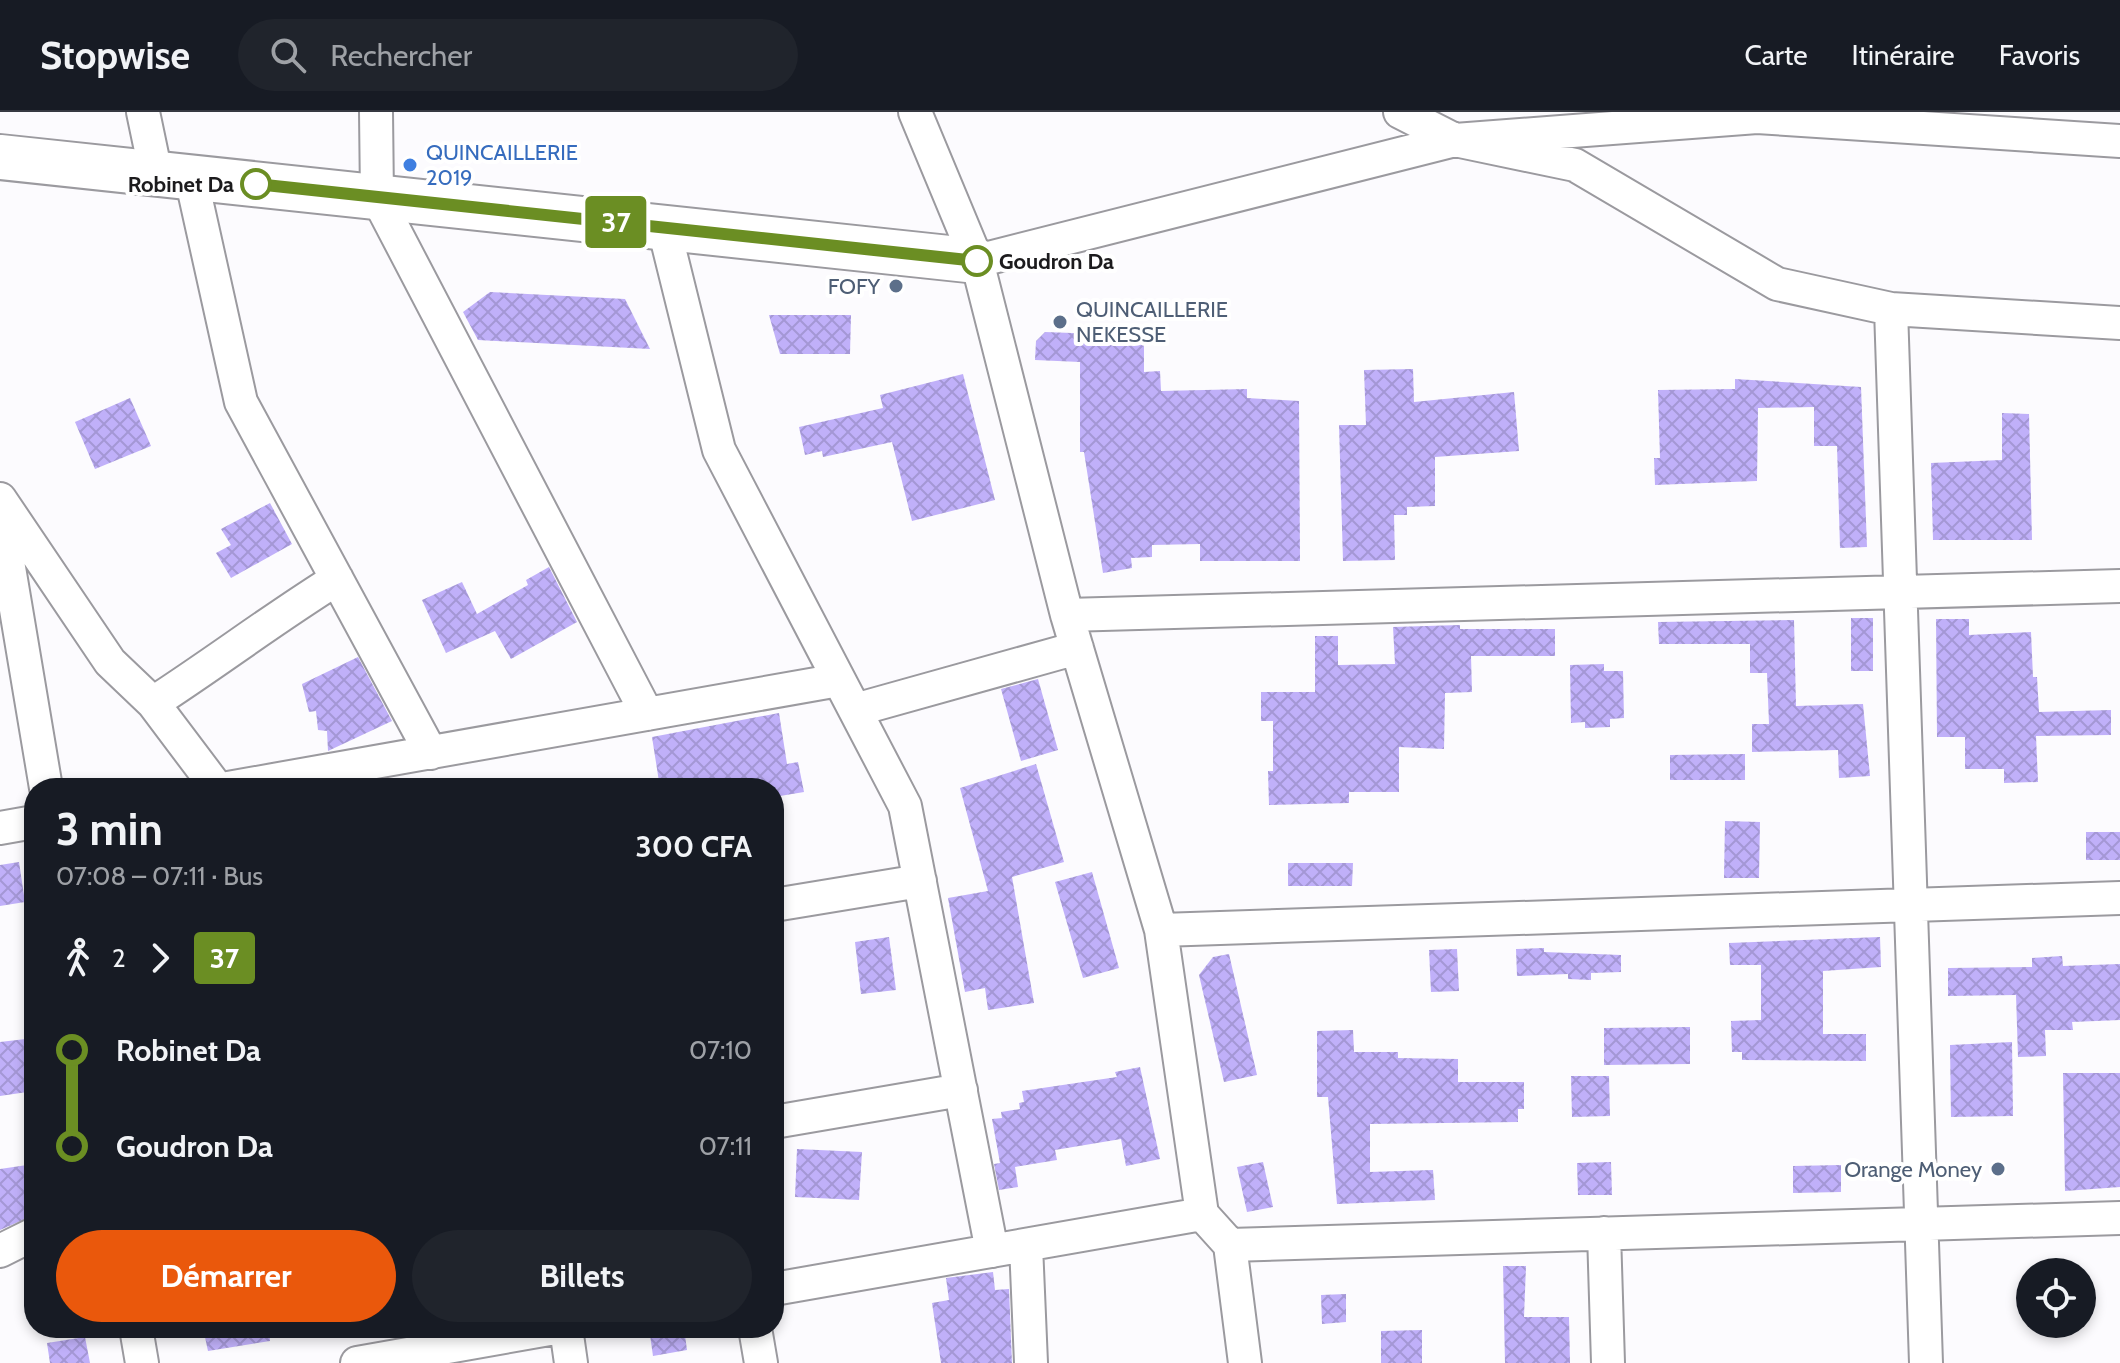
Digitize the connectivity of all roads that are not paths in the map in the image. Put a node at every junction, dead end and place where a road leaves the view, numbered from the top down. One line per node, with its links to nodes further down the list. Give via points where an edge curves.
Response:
1 (143, 112): 9 (street)
2 (376, 112): 10 (street)
3 (915, 112): 12 (street)
4 (1400, 112): 6 (street)
5 (1757, 115): 6 (street); 7 (street)
6 (1455, 140): 12 (street); 13 (street, via 1575,165 1777,284)
7 (2120, 141)
8 (0, 157): 9 (street)
9 (173, 175): 10 (street); 17 (street, via 241,402)
10 (377, 197): 11 (street); 25 (street)
11 (664, 228): 12 (street); 22 (street, via 719,450)
12 (977, 261): 20 (street)
13 (1891, 309): 14 (street); 19 (street)
14 (2120, 323)
15 (0, 499): 23 (street, via 110,662)
16 (0, 514): 27 (street)
17 (337, 579): 23 (street); 26 (street)
18 (2120, 586): 19 (street)
19 (1901, 591): 20 (street); 35 (street)
20 (1067, 615): 21 (street)
21 (1077, 648): 24 (street); 36 (street)
22 (839, 680): 24 (street); 25 (street)
23 (153, 703): 28 (street)
24 (855, 710): 32 (street, via 905,806)
25 (647, 714): 26 (street)
26 (431, 753): 29 (street)
27 (44, 778)
28 (209, 778)
29 (286, 778)
30 (24, 824): 31 (street)
31 (0, 828)
32 (920, 881): 34 (street); 37 (street)
33 (2120, 898): 35 (street)
34 (784, 903)
35 (1913, 905): 36 (street); 41 (street)
36 (1161, 930): 39 (street)
37 (961, 1090): 38 (street); 47 (street)
38 (784, 1120)
39 (1202, 1214): 44 (street); 45 (street)
40 (2120, 1218): 41 (street)
41 (1922, 1224): 42 (street); 60 (street)
42 (1604, 1233): 45 (street); 59 (street)
43 (24, 1239): 46 (street)
44 (1026, 1245): 47 (street); 57 (street)
45 (1230, 1245): 58 (street)
46 (0, 1251)
47 (992, 1251): 48 (street)
48 (784, 1287)
49 (138, 1338): 53 (street)
50 (473, 1338): 54 (street)
51 (567, 1338): 55 (street)
52 (757, 1338): 56 (street)
53 (142, 1363)
54 (357, 1363)
55 (571, 1363)
56 (761, 1363)
57 (1031, 1363)
58 (1245, 1363)
59 (1608, 1363)
60 (1926, 1363)

